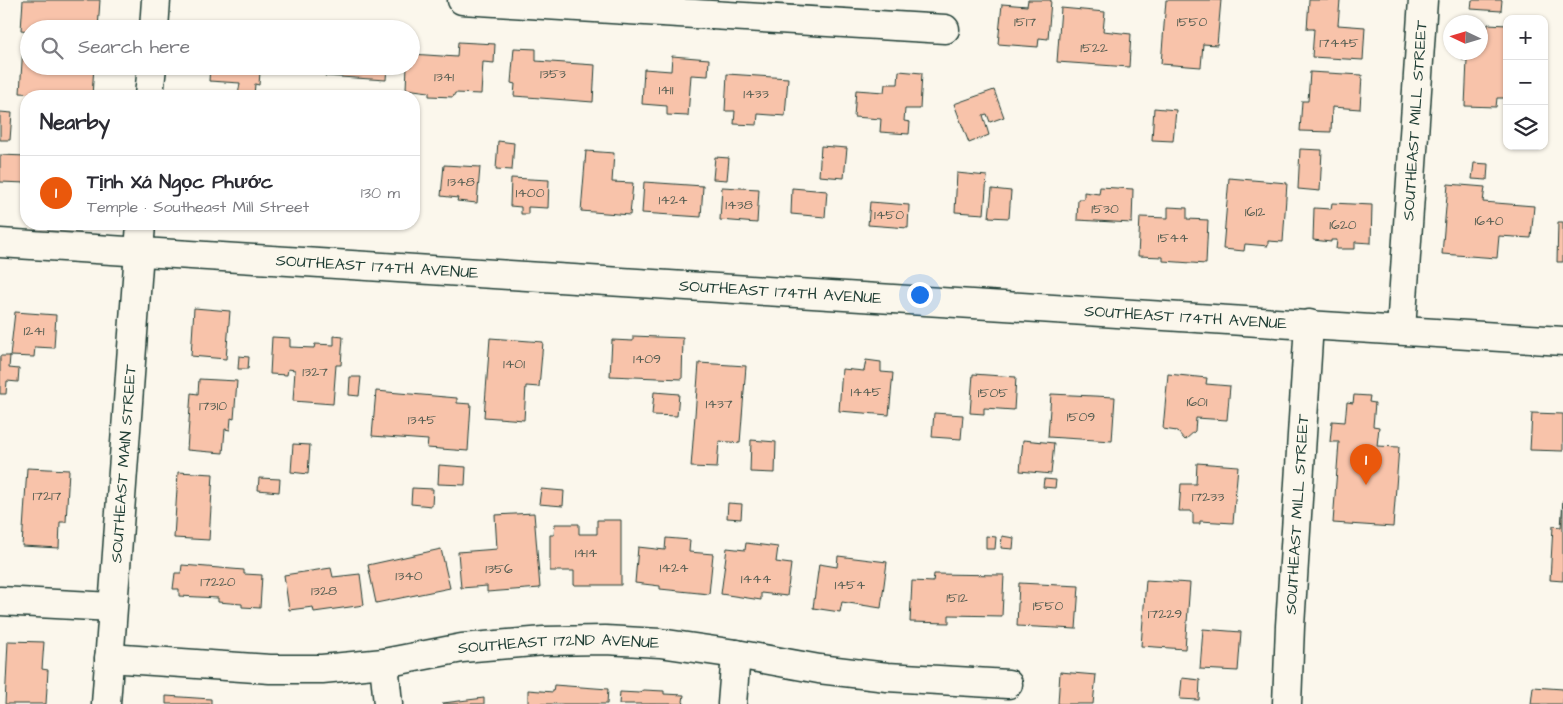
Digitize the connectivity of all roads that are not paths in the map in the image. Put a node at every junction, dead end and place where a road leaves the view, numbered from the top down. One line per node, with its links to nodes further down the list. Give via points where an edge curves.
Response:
1 (156, 0): 4 (street)
2 (462, 0): 5 (street)
3 (1423, 0): 12 (street, SOUTHEAST MILL STREET)
4 (155, 20)
5 (945, 30)
6 (151, 75): 7 (street)
7 (150, 90)
8 (141, 230): 10 (street, SOUTHEAST MAIN STREET)
9 (0, 243): 10 (street, SOUTHEAST 174TH AVENUE)
10 (139, 252): 11 (street, SOUTHEAST 174TH AVENUE); 15 (street, SOUTHEAST MAIN STREET)
11 (1309, 324): 12 (street, SOUTHEAST 174TH AVENUE); 23 (street, SOUTHEAST MILL STREET)
12 (1400, 330): 13 (street, SOUTHEAST 174TH AVENUE)
13 (1563, 341)
14 (0, 601): 15 (street)
15 (112, 607): 17 (street, SOUTHEAST MAIN STREET)
16 (736, 654): 18 (street, SOUTHEAST 172ND AVENUE, via 660,643 544,641 462,648); 19 (street, SOUTHEAST 172ND AVENUE, via 887,677); 22 (street)
17 (109, 658): 18 (street, SOUTHEAST 172ND AVENUE, via 270,669 322,669); 20 (street, SOUTHEAST MAIN STREET)
18 (384, 663): 21 (street)
19 (1008, 684)
20 (106, 704)
21 (388, 704)
22 (732, 704)
23 (1287, 704)

